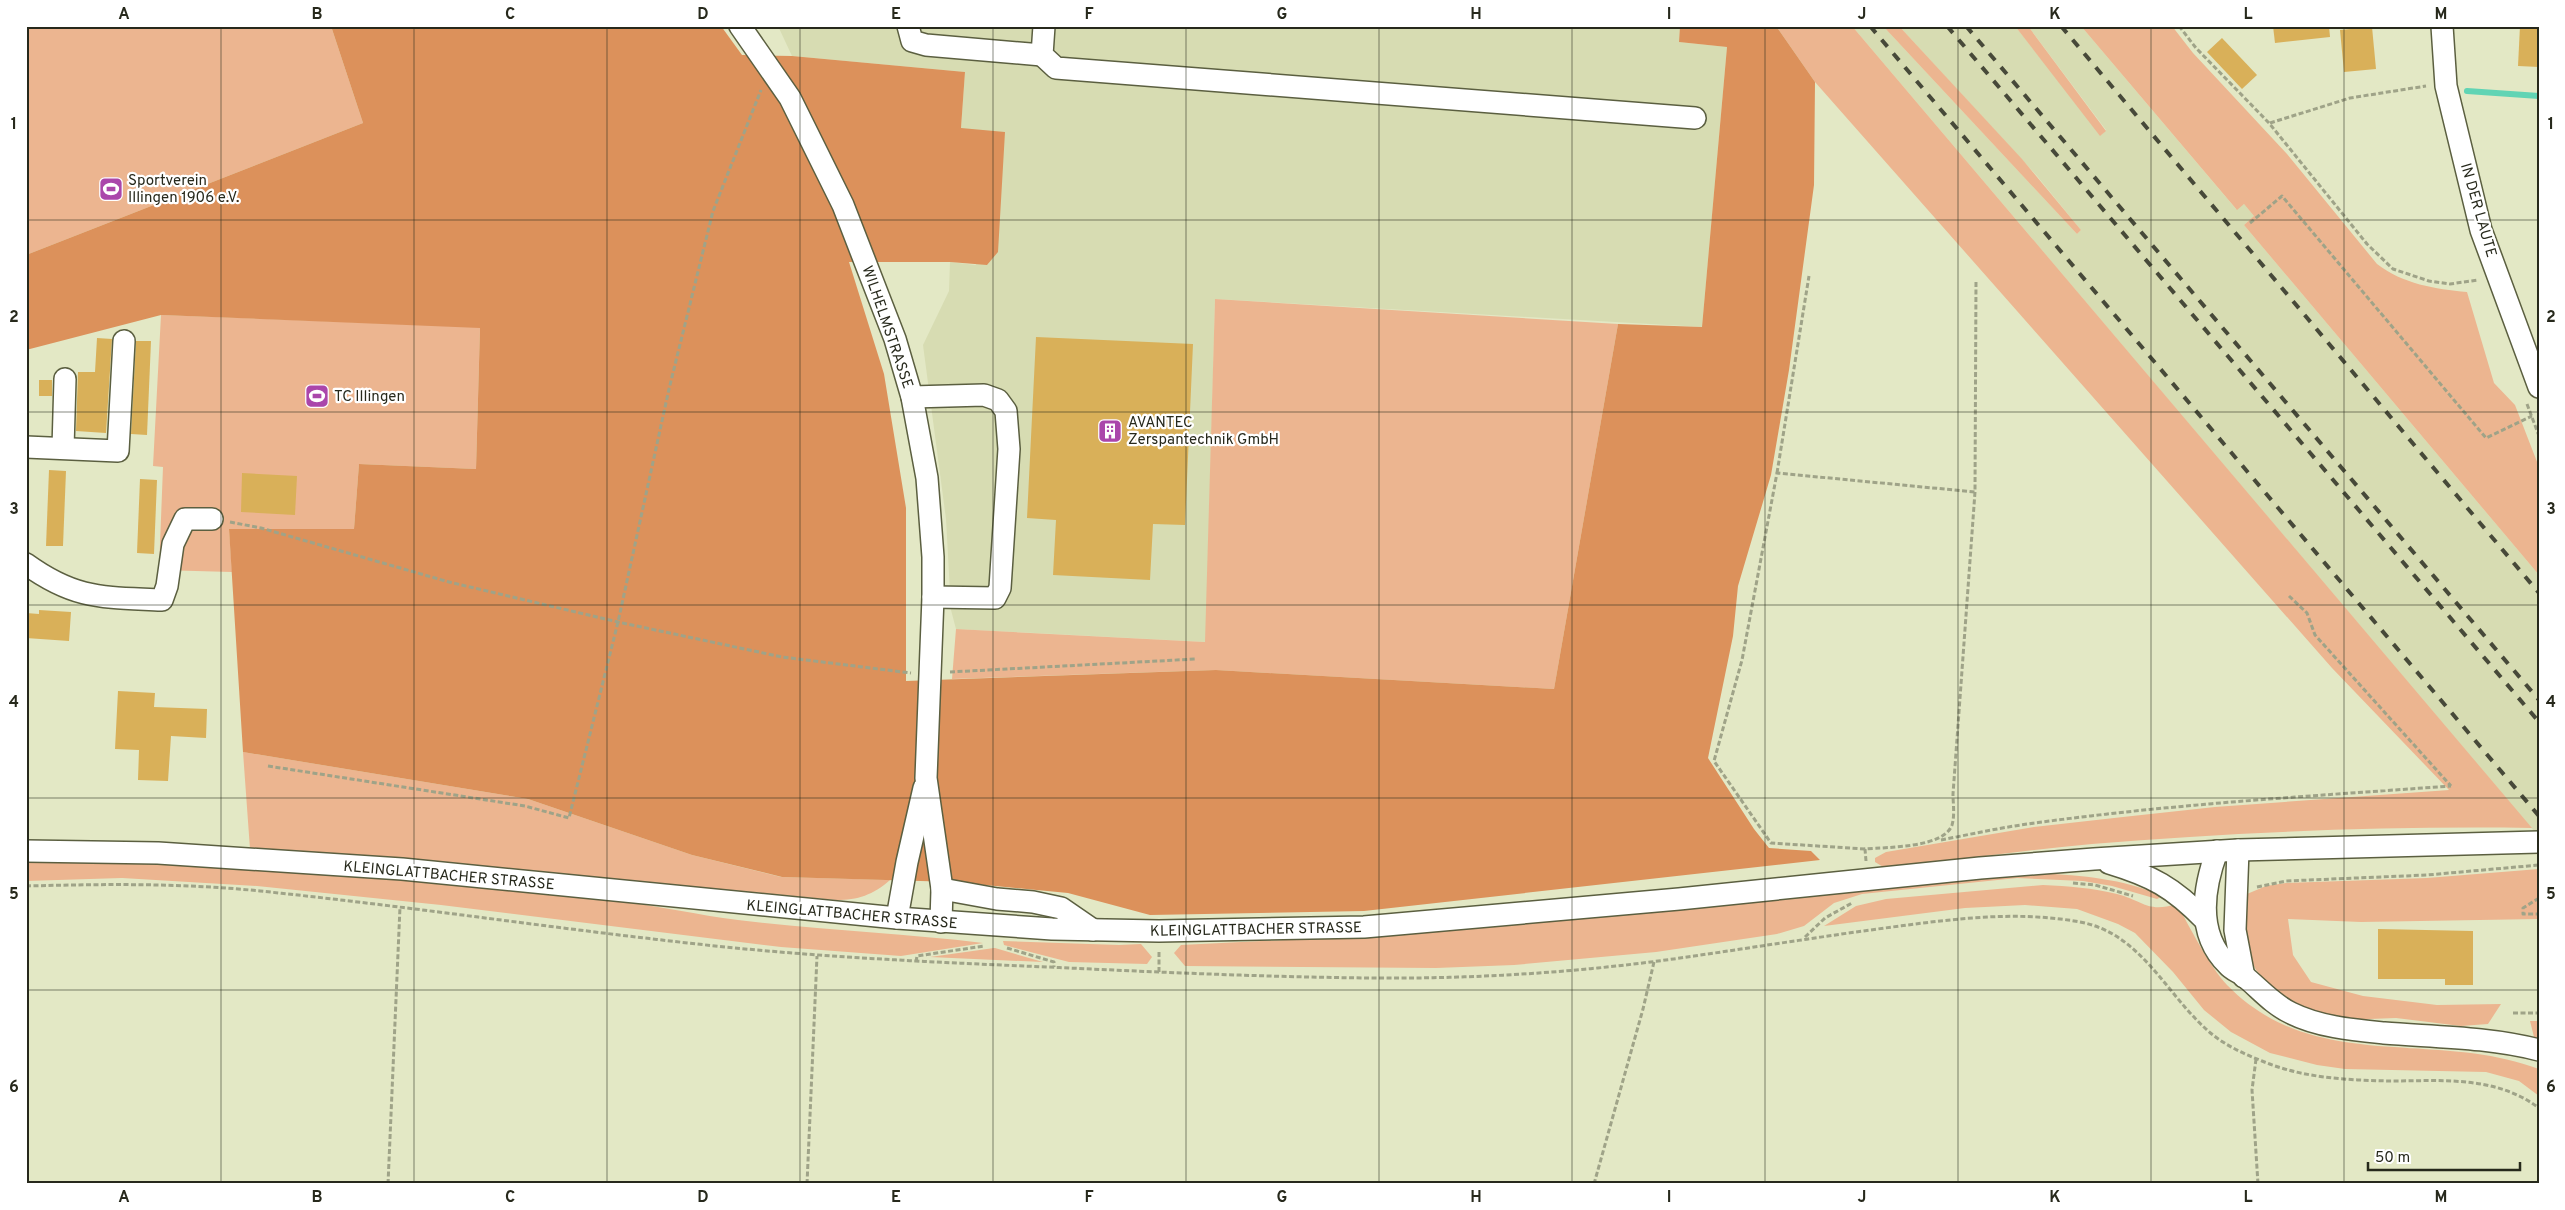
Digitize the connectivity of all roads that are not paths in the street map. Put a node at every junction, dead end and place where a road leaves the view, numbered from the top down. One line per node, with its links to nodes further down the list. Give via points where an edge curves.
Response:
1 (740, 26): 10 (street, WILHELMSTRASSE, via 790,98 842,205 895,339)
2 (908, 26): 5 (street, via 912,41 926,45)
3 (1044, 26): 5 (street)
4 (2442, 26): 9 (street, IN DER LAUTE, via 2446,86 2481,230)
5 (1042, 55): 6 (street, via 1056,68)
6 (1695, 118)
7 (124, 341): 12 (street, via 118,451)
8 (65, 379): 12 (street)
9 (2539, 387)
10 (912, 396): 15 (street, WILHELMSTRASSE, via 927,478); 15 (street, via 984,395 998,400 1006,411 1009,449 1000,588 995,598)
11 (26, 447): 12 (street)
12 (63, 448)
13 (212, 519): 14 (street, via 185,519 173,544 162,600 94,596 70,590)
14 (26, 564)
15 (934, 596): 16 (street, WILHELMSTRASSE)
16 (926, 778): 22 (street, WILHELMSTRASSE); 23 (street, WILHELMSTRASSE)
17 (2539, 842): 18 (street, KLEINGLATTBACHER STRASSE)
18 (2238, 850): 20 (street, KLEINGLATTBACHER STRASSE); 27 (street, via 2236,944)
19 (26, 851): 23 (street, KLEINGLATTBACHER STRASSE, via 158,853 402,869)
20 (2217, 851): 21 (street, KLEINGLATTBACHER STRASSE); 24 (street, via 2206,886)
21 (2094, 859): 24 (street, via 2135,871 2166,885); 26 (street, KLEINGLATTBACHER STRASSE, via 1364,927)
22 (942, 889): 25 (street, WILHELMSTRASSE); 26 (street, via 1061,908)
23 (897, 918): 25 (street, KLEINGLATTBACHER STRASSE)
24 (2205, 920): 27 (street, via 2211,940 2228,966)
25 (941, 922): 26 (street, KLEINGLATTBACHER STRASSE)
26 (1094, 930)
27 (2244, 976): 28 (street, via 2268,1000 2292,1014 2324,1024 2512,1044)
28 (2539, 1050)

